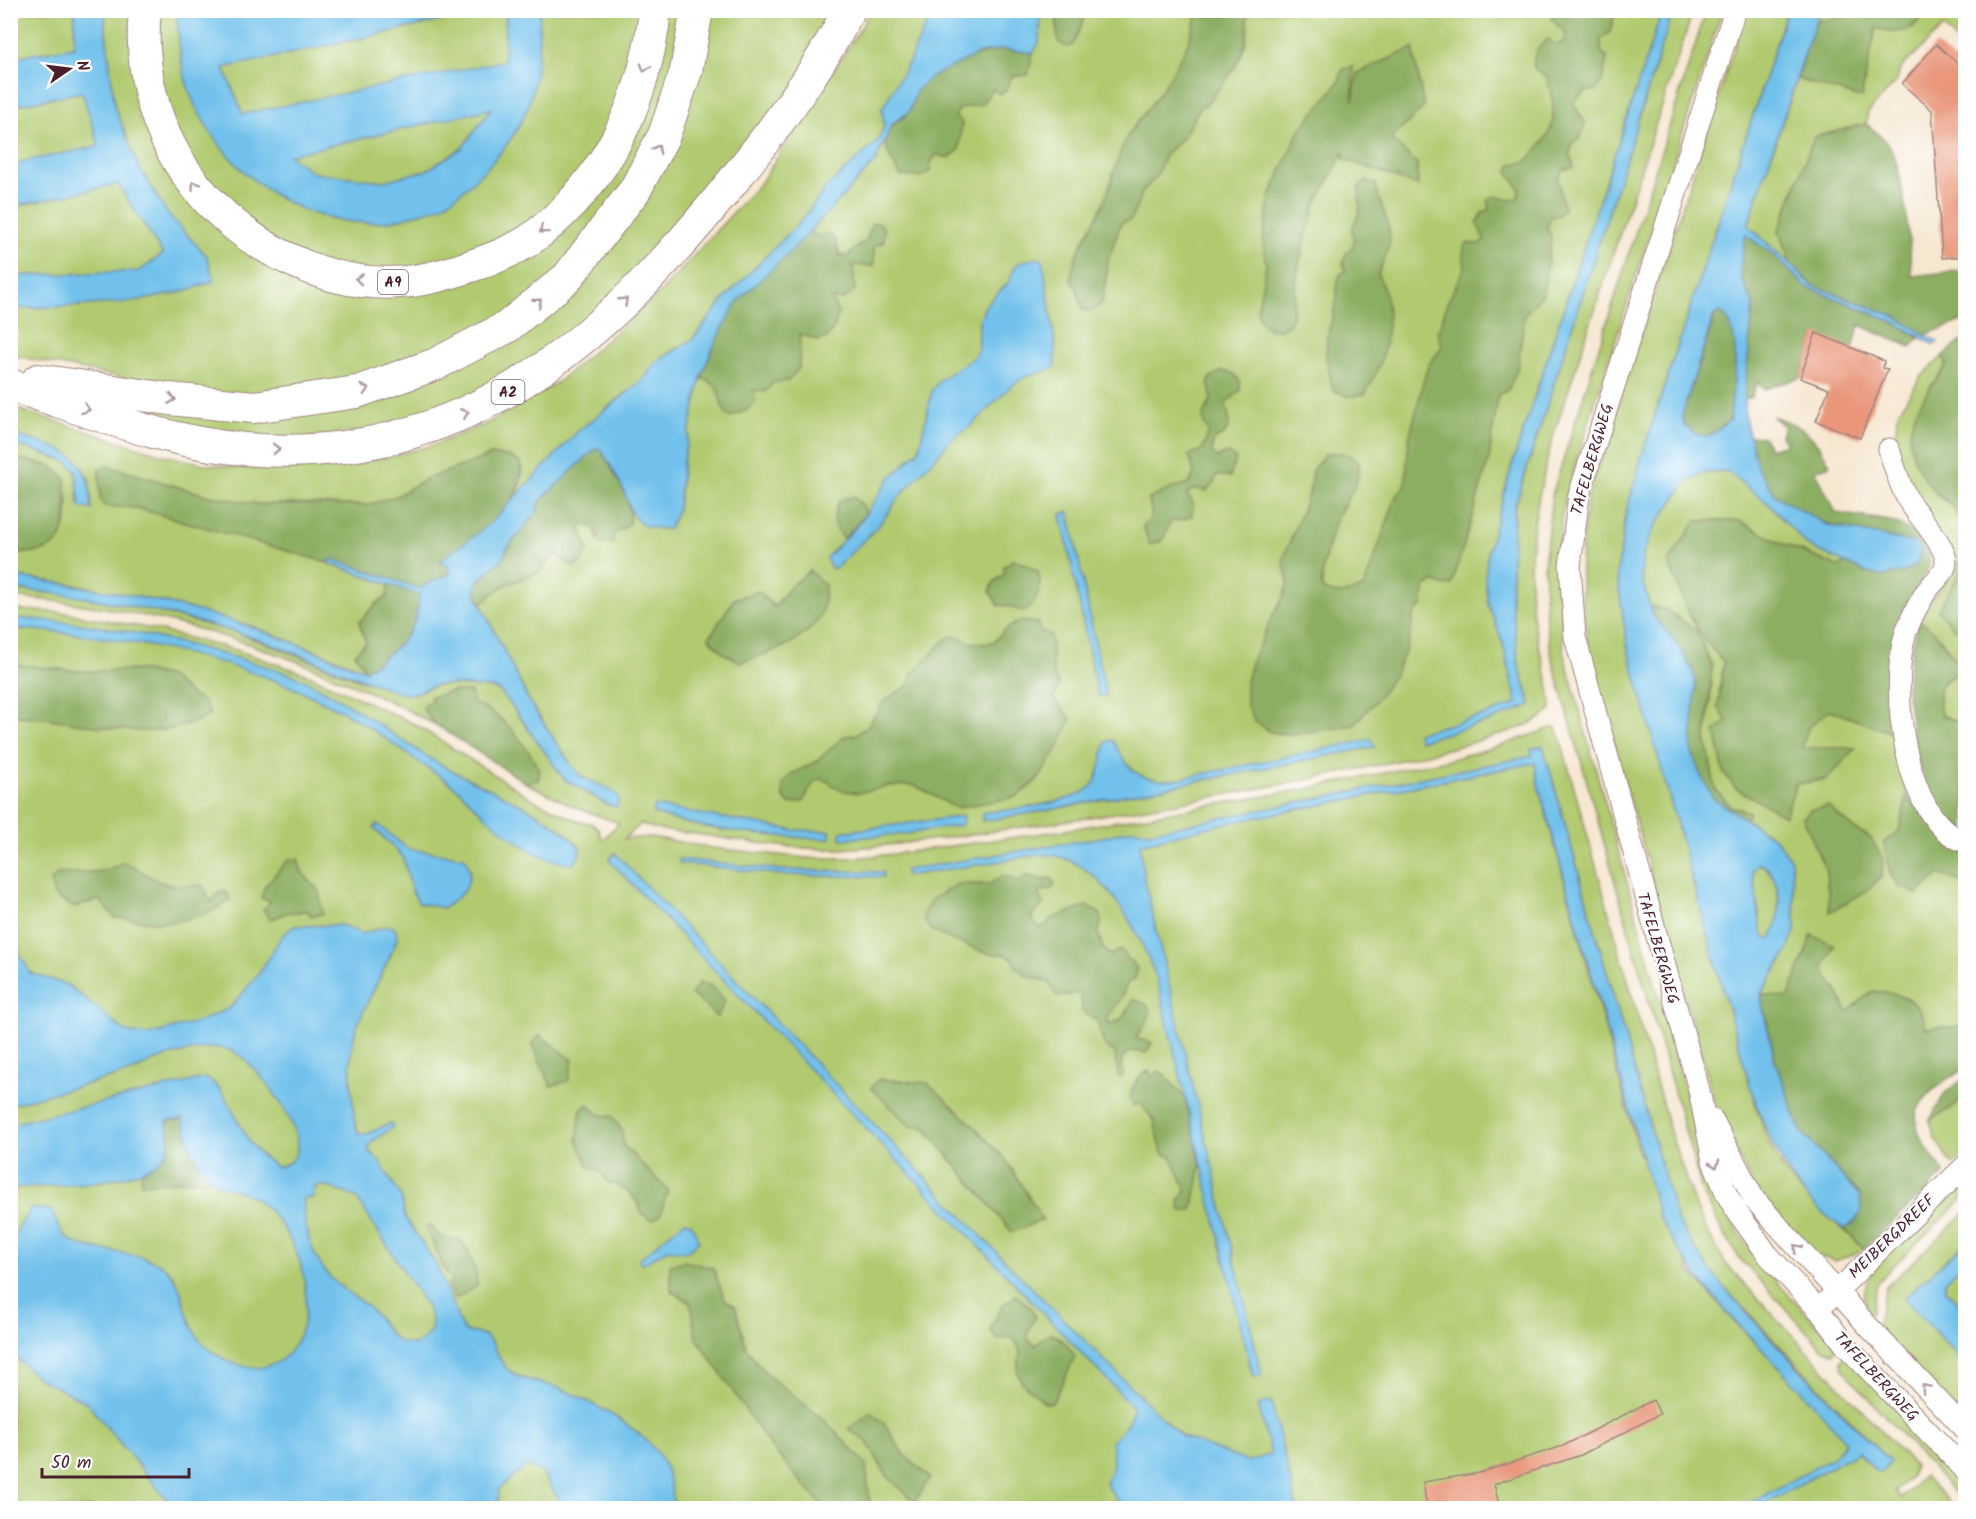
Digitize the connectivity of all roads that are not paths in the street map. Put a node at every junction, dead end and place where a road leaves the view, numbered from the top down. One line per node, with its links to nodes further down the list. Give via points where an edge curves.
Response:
1 (145, 10): 2 (highway, A9, one-way to 1, via 648,59 630,117 616,144 573,202 538,235 490,260 442,276 380,282 330,275 290,259 245,235 204,197 174,156 152,103 144,64)
2 (655, 10)
3 (697, 10): 6 (highway, one-way to 3, via 254,407 357,392 436,364 507,327 567,278 635,190 664,135 686,71)
4 (849, 10): 7 (highway, A2, one-way to 4, via 173,437 246,449 324,449 375,443 485,405 534,377 580,342 685,241 762,146 832,44)
5 (1735, 10): 10 (street, TAFELBERGWEG, via 1578,495 1570,566 1580,664)
6 (10, 377)
7 (10, 385)
8 (1889, 449): 9 (street, via 1902,489 1946,562 1925,593 1904,638 1899,690 1904,734 1922,799 1938,823)
9 (1965, 842)
10 (1699, 1089): 12 (street, TAFELBERGWEG, one-way to 10, via 1754,1199); 13 (street, TAFELBERGWEG, one-way to 13, via 1713,1161 1727,1196 1768,1255)
11 (1965, 1165): 12 (street, MEIBERGDREEF)
12 (1836, 1291): 13 (street, MEIBERGDREEF); 14 (street, TAFELBERGWEG, one-way to 12)
13 (1819, 1310): 15 (street, TAFELBERGWEG, via 1846,1346)
14 (1965, 1430)
15 (1965, 1470)

